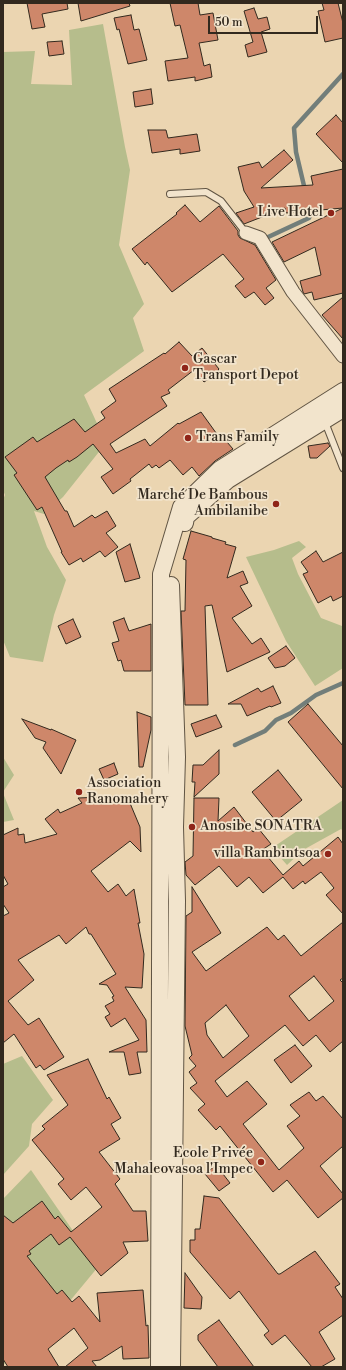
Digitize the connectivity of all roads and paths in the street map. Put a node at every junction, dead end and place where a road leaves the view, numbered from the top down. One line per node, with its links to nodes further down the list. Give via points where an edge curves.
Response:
1 (170, 194): 2 (lane, via 206,192 221,201)
2 (246, 233): 3 (street, via 260,238 293,292)
3 (343, 356)
4 (343, 391): 8 (street, via 220,469 181,507 161,574)
5 (343, 409): 6 (street)
6 (325, 420): 7 (lane); 9 (street, via 228,480 186,517 171,575 177,757)
7 (343, 468)
8 (159, 1367)
9 (172, 1367)

